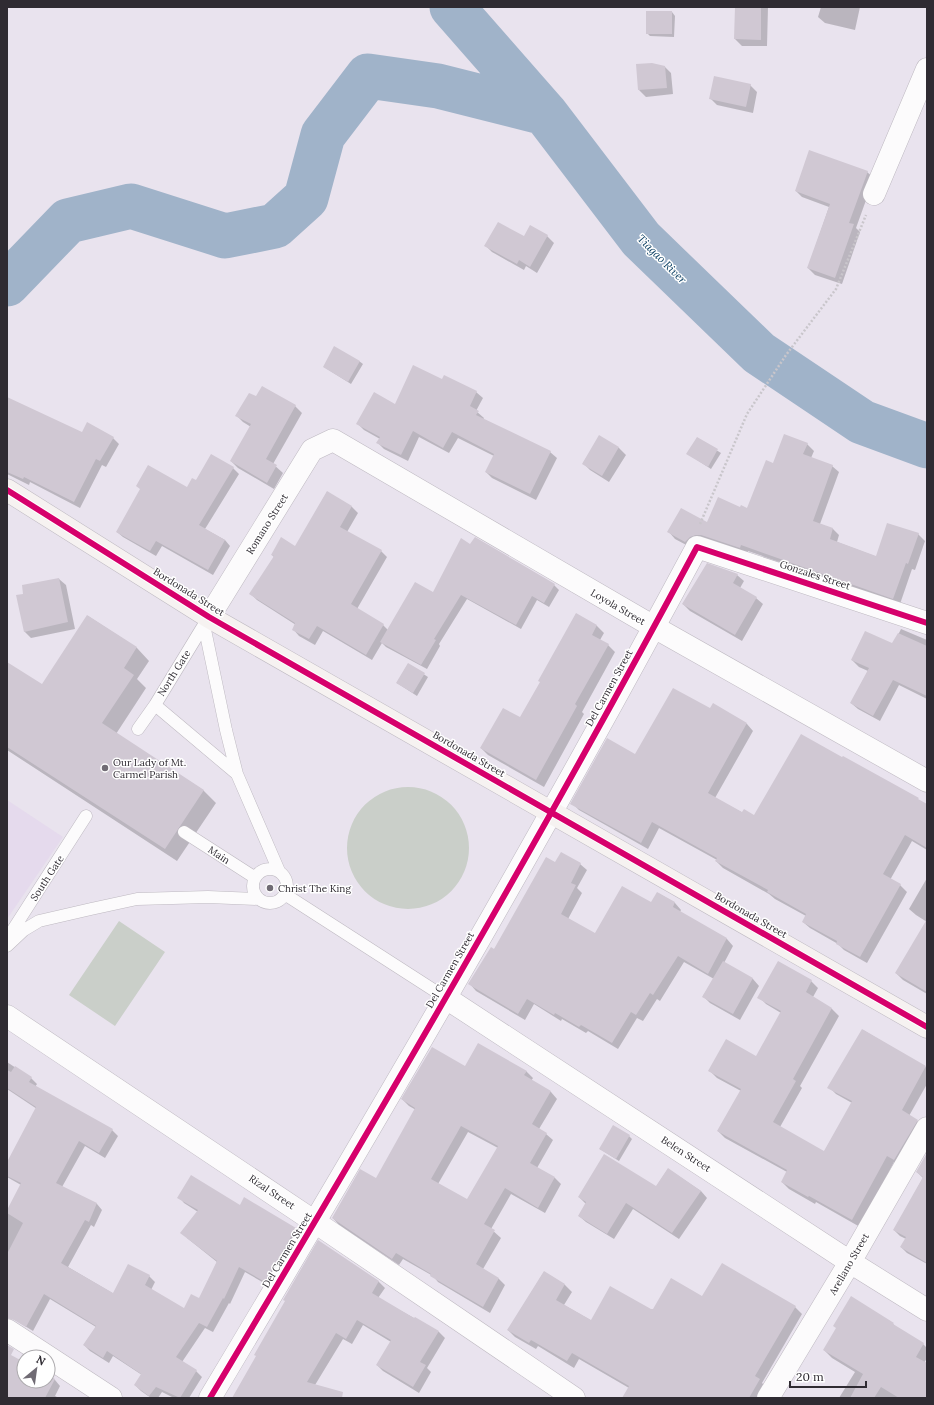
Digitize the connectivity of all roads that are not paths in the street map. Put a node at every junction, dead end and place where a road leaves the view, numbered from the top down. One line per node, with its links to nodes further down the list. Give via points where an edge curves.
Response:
1 (927, 68): 2 (street)
2 (874, 194)
3 (333, 440): 6 (street, Romano Street, via 312,450); 8 (street, Loyola Street)
4 (7, 490): 6 (street, Bordonada Street)
5 (697, 547): 7 (street, Gonzales Street); 8 (street, Del Carmen Street)
6 (206, 621): 9 (lane, North Gate); 11 (lane, via 226,730); 13 (street, Bordonada Street)
7 (927, 623)
8 (654, 627): 12 (street, Loyola Street); 13 (street, Del Carmen Street)
9 (155, 705): 10 (lane, North Gate); 11 (lane)
10 (138, 729)
11 (237, 774): 16 (lane)
12 (927, 781)
13 (551, 813): 22 (street, Del Carmen Street); 24 (street, Bordonada Street)
14 (86, 816): 20 (lane, South Gate)
15 (184, 832): 17 (lane, Main)
16 (278, 871): 17 (lane, via 270,868); 18 (lane, via 285,877 288,886)
17 (254, 877): 19 (lane, via 252,886)
18 (286, 895): 19 (lane, via 270,904); 22 (lane)
19 (259, 899): 21 (lane, via 137,899 39,921 24,930)
20 (7, 939)
21 (7, 946)
22 (446, 998): 26 (street, Del Carmen Street); 27 (street, Belen Street)
23 (7, 1016): 26 (street, Rizal Street)
24 (927, 1027)
25 (927, 1128): 27 (street, Arellano Street)
26 (315, 1222): 31 (street, Del Carmen Street); 32 (street, Rizal Street)
27 (850, 1262): 28 (street, Belen Street); 33 (street, Arellano Street)
28 (927, 1310)
29 (7, 1330): 30 (street)
30 (111, 1398)
31 (210, 1398)
32 (574, 1398)
33 (768, 1398)

